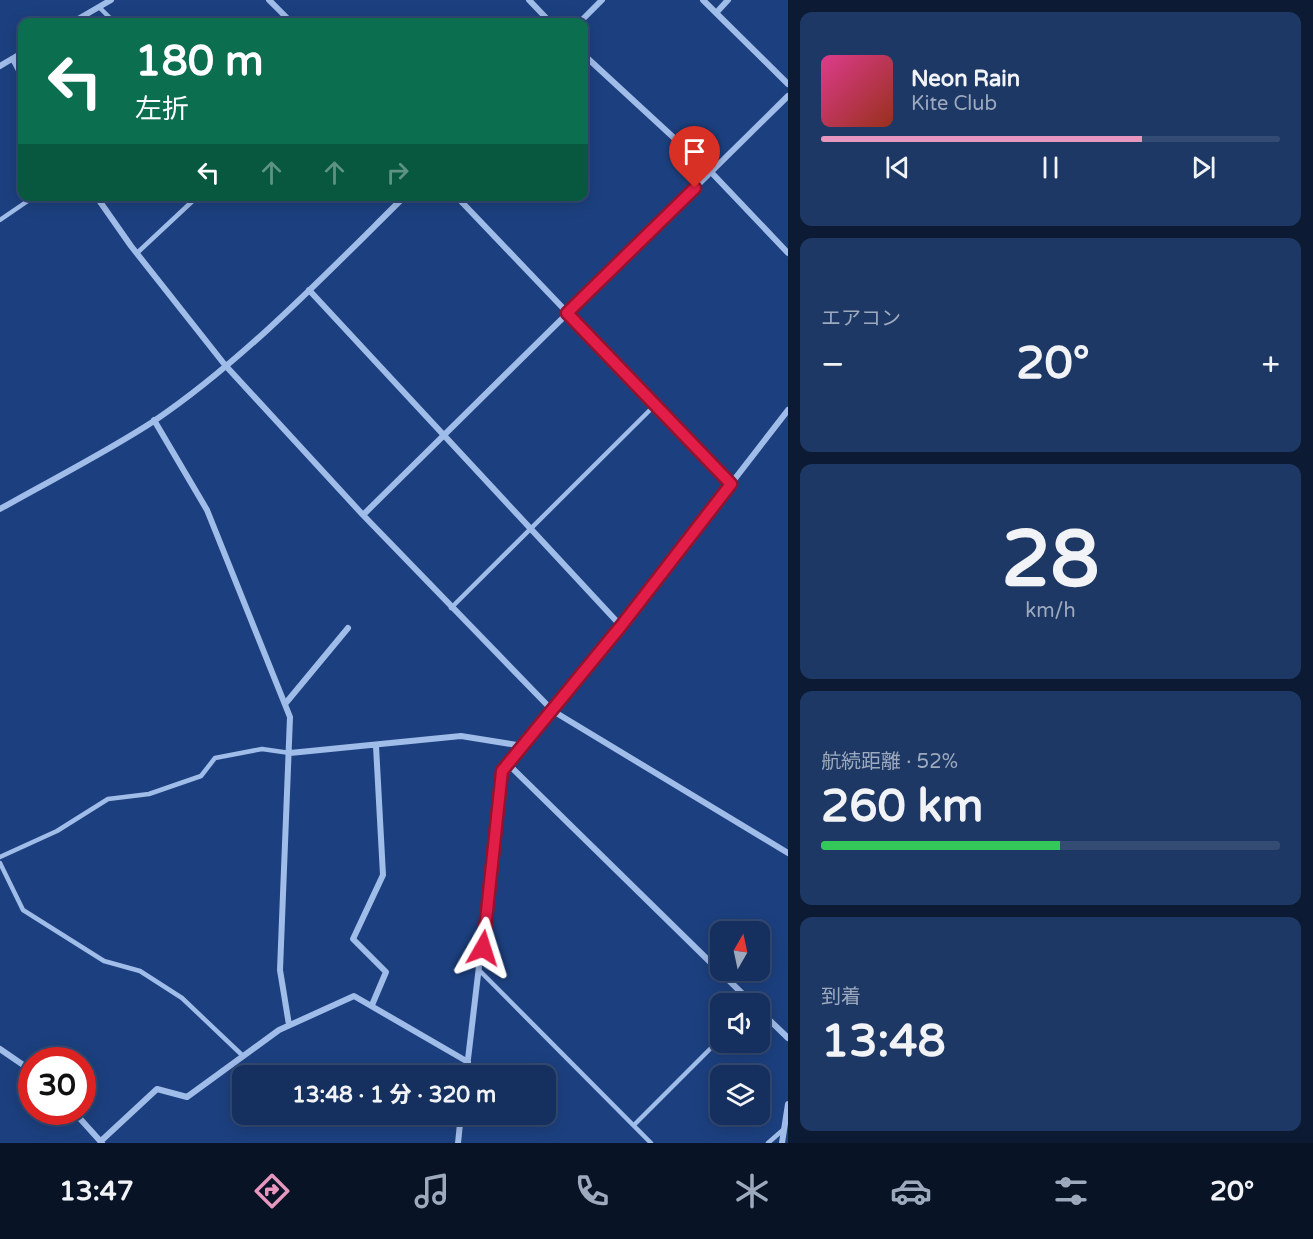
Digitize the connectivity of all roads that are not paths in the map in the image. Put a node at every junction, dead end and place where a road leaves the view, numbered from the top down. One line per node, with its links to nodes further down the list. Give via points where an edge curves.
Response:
1 (111, 0): 7 (street)
2 (269, 0): 11 (street)
3 (529, 0): 12 (street)
4 (602, 0): 13 (street)
5 (703, 0): 8 (street)
6 (728, 0): 8 (street)
7 (99, 7): 9 (street); 10 (lane)
8 (716, 13): 19 (street)
9 (81, 18)
10 (110, 18)
11 (287, 18)
12 (546, 18)
13 (584, 18)
14 (18, 56): 15 (street)
15 (13, 59): 17 (street); 18 (street)
16 (588, 59): 21 (street)
17 (0, 66)
18 (18, 68)
19 (788, 84)
20 (788, 96): 21 (street)
21 (711, 172): 29 (street); 31 (street)
22 (28, 201): 27 (lane)
23 (100, 201): 28 (street)
24 (193, 201): 28 (lane)
25 (400, 201): 30 (street)
26 (461, 201): 31 (street)
27 (0, 220)
28 (137, 253): 32 (street)
29 (788, 253)
30 (309, 290): 32 (street); 36 (street)
31 (567, 313): 33 (street); 36 (street)
32 (225, 365): 35 (street); 39 (street)
33 (656, 404): 37 (street); 40 (lane)
34 (788, 410): 37 (street)
35 (154, 420): 38 (street); 44 (street, via 207,510)
36 (444, 435): 39 (street); 40 (street)
37 (731, 484): 42 (street)
38 (0, 509)
39 (363, 515): 41 (street)
40 (531, 527): 41 (lane); 42 (street)
41 (451, 608): 45 (street)
42 (621, 626): 45 (street)
43 (348, 628): 44 (street)
44 (285, 704): 48 (street, via 290,717)
45 (553, 711): 47 (street); 50 (street)
46 (376, 746): 47 (street, via 461,736); 48 (street); 55 (street, via 383,875 353,939 386,972)
47 (523, 746): 49 (street)
48 (290, 753): 51 (lane, via 262,749 215,758 201,776 149,794 108,799 57,831); 57 (street, via 280,970)
49 (508, 764): 53 (street, via 502,771); 54 (street)
50 (788, 853)
51 (0, 857)
52 (0, 863): 61 (lane, via 23,910 104,961 140,971 174,993)
53 (480, 971): 63 (street); 68 (lane)
54 (742, 993)
55 (372, 1005): 57 (street, via 354,996); 63 (street)
56 (770, 1021): 58 (street)
57 (289, 1025): 61 (street)
58 (788, 1038)
59 (0, 1049): 62 (street)
60 (710, 1049): 68 (lane)
61 (243, 1055): 70 (street, via 187,1097 157,1089)
62 (18, 1061)
63 (468, 1062): 64 (street)
64 (468, 1065)
65 (788, 1104): 69 (street)
66 (86, 1125): 70 (street)
67 (460, 1125): 71 (street)
68 (634, 1125): 72 (lane)
69 (784, 1128): 73 (lane); 74 (street)
70 (102, 1142)
71 (458, 1143)
72 (651, 1143)
73 (768, 1143)
74 (782, 1143)

